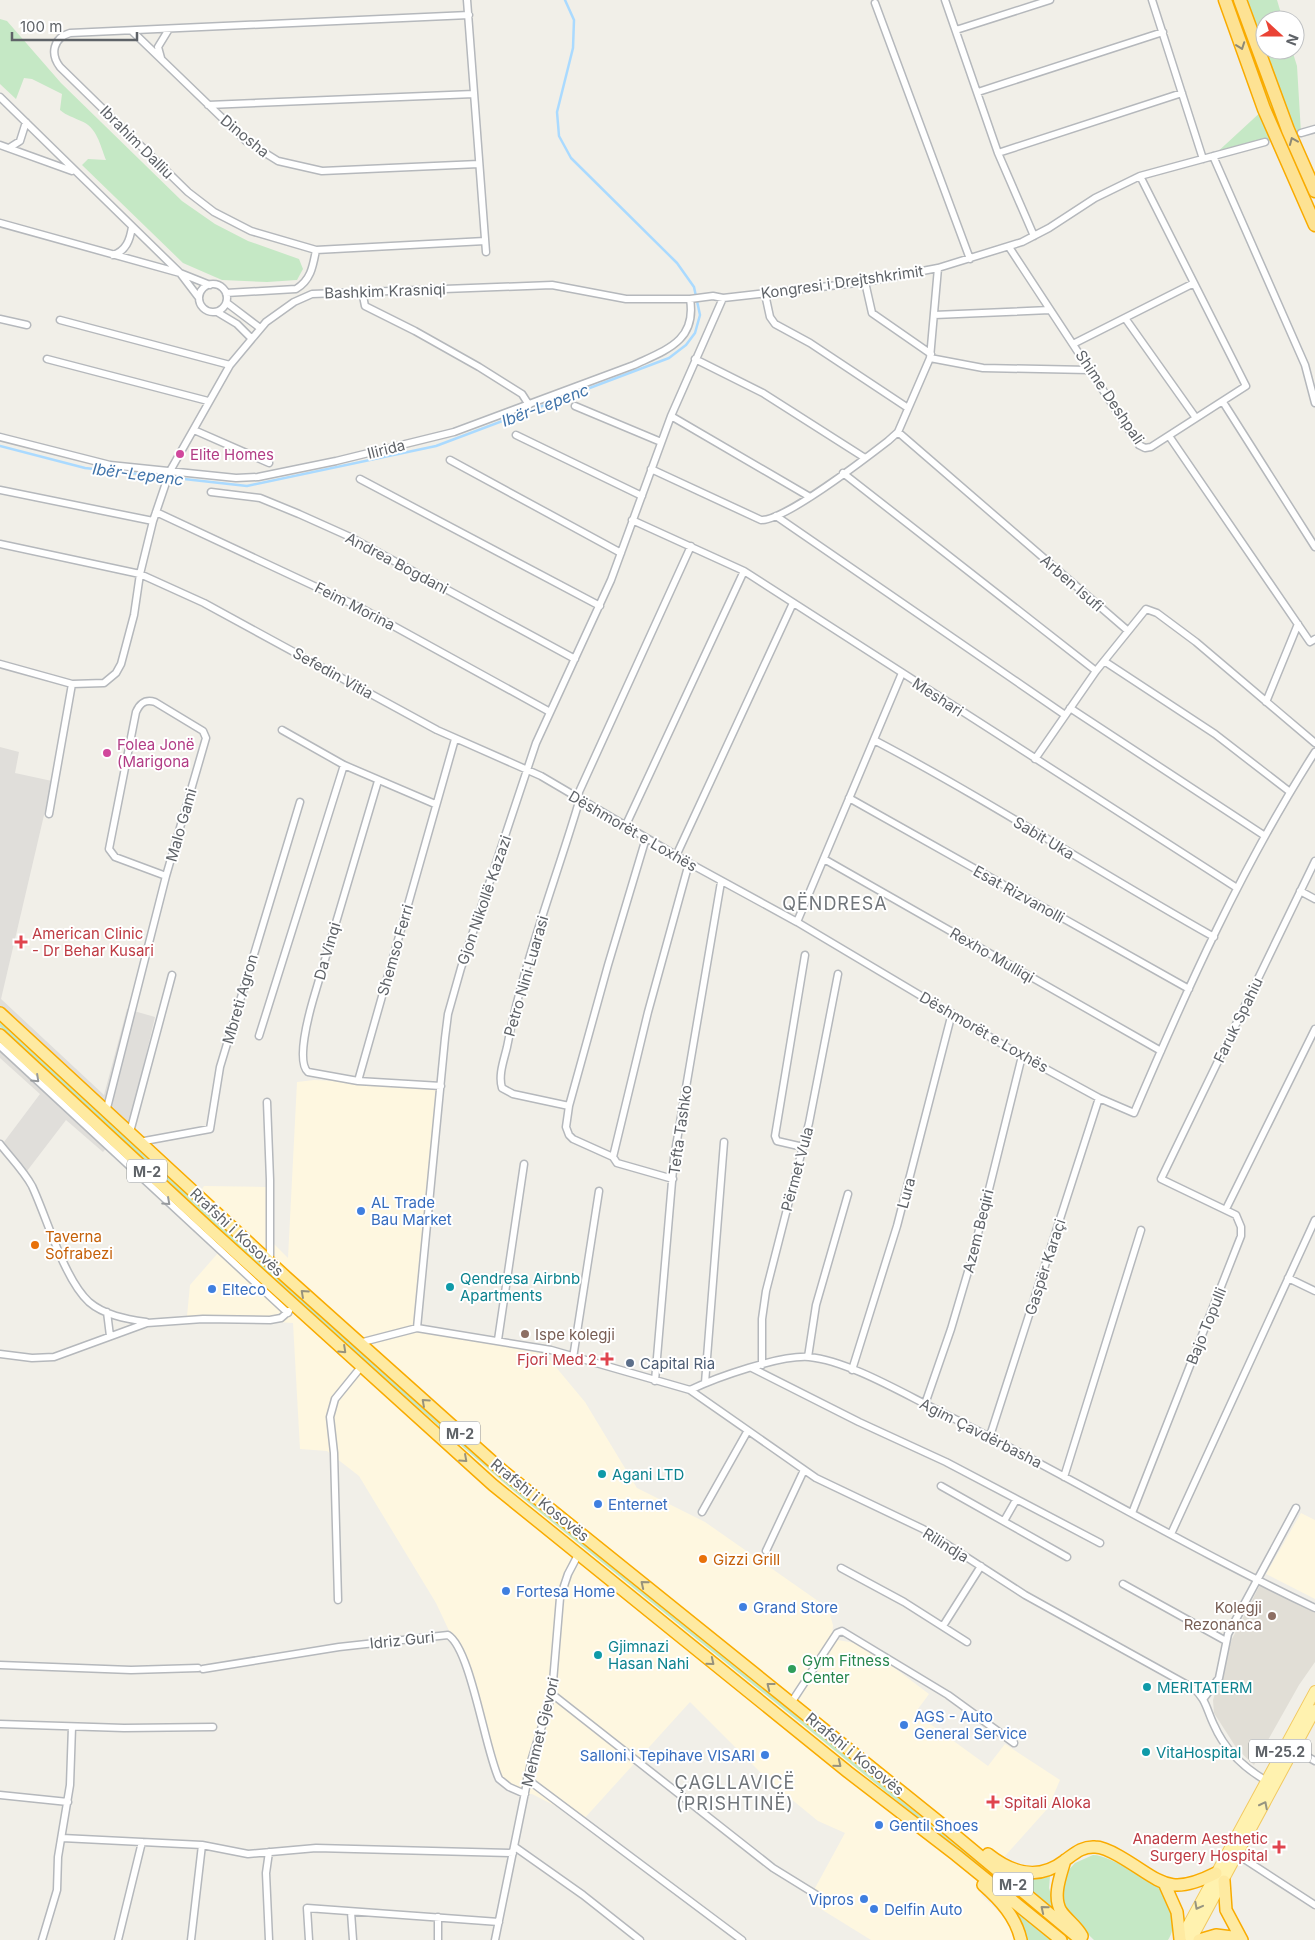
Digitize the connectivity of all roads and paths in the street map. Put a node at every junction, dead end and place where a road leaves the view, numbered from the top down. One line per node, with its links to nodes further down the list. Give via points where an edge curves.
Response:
1 (467, 0): 8 (street)
2 (945, 0): 10 (street)
3 (1050, 0): 10 (street)
4 (1152, 0): 12 (street)
5 (1225, 0): 33 (highway, one-way to 33, via 1264,109)
6 (1240, 0): 31 (highway, one-way to 6, via 1288,130)
7 (875, 3): 41 (street)
8 (468, 15): 9 (street, Ibrahim Dalliu); 16 (street)
9 (170, 29): 11 (street, Ibrahim Dalliu); 13 (street, via 158,47)
10 (956, 30): 14 (street)
11 (132, 31): 13 (street, Dinosha); 38 (street, Ibrahim Dalliu, via 64,35 56,42 55,57 60,67 164,170 214,212 251,231)
12 (1162, 32): 14 (street); 15 (street)
13 (161, 59): 18 (street, Dinosha)
14 (978, 92): 25 (street)
15 (1182, 93): 25 (street); 27 (street)
16 (474, 94): 18 (street); 28 (street)
17 (0, 97): 19 (street)
18 (208, 105): 28 (street, Dinosha, via 264,154 296,166 338,171)
19 (26, 122): 24 (street, via 20,141); 29 (street)
20 (1315, 129): 21 (street)
21 (1301, 133)
22 (1265, 142): 26 (street, Kongresi i Drejtshkrimit)
23 (0, 145): 24 (street)
24 (9, 148): 29 (street)
25 (998, 153): 35 (street)
26 (1214, 156): 27 (street, Kongresi i Drejtshkrimit); 71 (street, via 1305,365)
27 (1203, 159): 30 (street, Kongresi i Drejtshkrimit)
28 (479, 164): 36 (street)
29 (76, 172): 34 (street)
30 (1140, 176): 35 (street, Kongresi i Drejtshkrimit, via 1095,198); 45 (street)
31 (1315, 191)
32 (0, 223): 40 (street)
33 (1315, 224)
34 (132, 227): 40 (street, via 128,243); 43 (street)
35 (1034, 236): 37 (street, Kongresi i Drejtshkrimit)
36 (485, 241): 38 (street, Ibrahim Dalliu); 39 (street)
37 (1009, 247): 41 (street, Kongresi i Drejtshkrimit); 54 (street, Shime Deshpali)
38 (316, 250): 48 (street, via 311,272 296,289)
39 (486, 252)
40 (112, 255): 43 (street)
41 (970, 259): 42 (street, Kongresi i Drejtshkrimit)
42 (938, 268): 44 (street, Kongresi i Drejtshkrimit); 56 (street)
43 (180, 273): 46 (street); 50 (street)
44 (866, 282): 49 (street, Kongresi i Drejtshkrimit); 64 (street, via 872,313)
45 (1194, 283): 57 (street); 70 (street, Shime Deshpali, via 1246,386)
46 (210, 285): 48 (street, via 220,286); 50 (street, via 202,290)
47 (362, 291): 52 (street, Bashkim Krasniqi, via 552,285 626,299); 61 (street, Bashkim Krasniqi, via 312,294 294,302); 72 (street, via 366,306 479,367 522,394)
48 (226, 293): 53 (street)
49 (765, 294): 51 (street, Kongresi i Drejtshkrimit); 74 (street, via 770,317 775,324 810,343)
50 (199, 298): 55 (street, via 204,310)
51 (723, 298): 52 (street); 66 (street, Gjon Nikollë Kazazi)
52 (690, 299): 72 (street, Ilirida, via 691,321 683,337 675,344 634,365)
53 (227, 302): 55 (street); 61 (street)
54 (1050, 310): 56 (street); 63 (street, Shime Deshpali)
55 (217, 312): 62 (street)
56 (934, 315): 64 (street)
57 (1125, 318): 63 (street); 76 (street)
58 (0, 319): 60 (street)
59 (60, 320): 67 (street)
60 (27, 325)
61 (260, 328): 62 (street, Bashkim Krasniqi)
62 (252, 338): 67 (street, Bashkim Krasniqi)
63 (1073, 344): 68 (street, Shime Deshpali)
64 (931, 356): 68 (street, via 983,368); 74 (street)
65 (47, 359): 69 (street)
66 (696, 359): 75 (street, Gjon Nikollë Kazazi); 83 (street, via 763,393)
67 (230, 365): 69 (street, Bashkim Krasniqi)
68 (1090, 370): 80 (street, Shime Deshpali, via 1139,446 1148,449)
69 (208, 402): 77 (street, Bashkim Krasniqi)
70 (1223, 402): 76 (street, Shime Deshpali); 100 (street)
71 (1315, 403)
72 (529, 405): 87 (street, Ilirida, via 454,432 272,475 236,478)
73 (575, 406): 82 (street)
74 (908, 408): 78 (street)
75 (671, 416): 82 (street, Gjon Nikollë Kazazi); 93 (street)
76 (1196, 418): 80 (street, Shime Deshpali)
77 (194, 430): 85 (street); 87 (street, Bashkim Krasniqi)
78 (898, 432): 83 (street); 107 (street, Arben Isufi)
79 (516, 435): 92 (street)
80 (1168, 436): 106 (street)
81 (0, 437): 87 (street, Ilirida, via 84,460)
82 (661, 442): 86 (street, Gjon Nikollë Kazazi)
83 (865, 458): 88 (street)
84 (450, 460): 101 (street)
85 (269, 463)
86 (651, 469): 92 (street, Gjon Nikollë Kazazi); 95 (street, via 760,520)
87 (170, 471): 94 (street, Bashkim Krasniqi)
88 (843, 474): 93 (street); 112 (street)
89 (360, 479): 105 (street)
90 (0, 490): 97 (street)
91 (211, 492): 109 (street, Andrea Bogdani, via 260,498 307,517)
92 (642, 496): 96 (street, Gjon Nikollë Kazazi)
93 (810, 497): 95 (street)
94 (156, 512): 97 (street, Bashkim Krasniqi); 117 (street, Feim Morina, via 359,607)
95 (776, 516): 118 (street)
96 (632, 520): 99 (street, Meshari); 101 (street, Gjon Nikollë Kazazi)
97 (153, 522): 103 (street, Bashkim Krasniqi)
98 (0, 544): 103 (street, Sefedin Vitia)
99 (691, 546): 102 (street, Meshari); 130 (street, Petro Nini Luarasi, via 580,789)
100 (1315, 547)
101 (621, 552): 105 (street, Gjon Nikollë Kazazi)
102 (744, 572): 104 (street, Meshari); 134 (street)
103 (140, 574): 114 (street, Bashkim Krasniqi, via 134,615 116,672 104,683); 120 (street, Sefedin Vitia, via 246,624)
104 (793, 603): 113 (street, Meshari); 137 (street)
105 (600, 606): 109 (street, Gjon Nikollë Kazazi)
106 (1298, 624): 108 (street, via 1310,642); 115 (street)
107 (1127, 630): 110 (street); 115 (street, via 1146,609 1153,610)
108 (1315, 639)
109 (575, 659): 117 (street, Gjon Nikollë Kazazi)
110 (1104, 661): 112 (street); 128 (street, via 1215,734)
111 (0, 664): 114 (street, Bashkim Krasniqi)
112 (1096, 671): 116 (street)
113 (902, 673): 121 (street); 124 (street, Meshari)
114 (72, 684): 133 (street)
115 (1266, 702): 122 (street)
116 (1070, 708): 118 (street); 135 (street)
117 (550, 712): 126 (street, Gjon Nikollë Kazazi)
118 (1065, 715): 124 (street)
119 (282, 730): 125 (street)
120 (455, 739): 126 (street, Sefedin Vitia); 132 (street, Shemso Ferri)
121 (874, 740): 129 (street); 147 (street, Sabit Uka)
122 (1315, 743)
123 (1315, 752): 128 (street, Dëshmorët e Loxhës)
124 (1035, 759): 143 (street, Meshari)
125 (344, 765): 127 (street); 156 (street)
126 (527, 769): 130 (street, Dëshmorët e Loxhës); 161 (street, Gjon Nikollë Kazazi, via 453,993)
127 (378, 781): 132 (street); 160 (street, Da Vinqi, via 313,1000 303,1059 304,1069 308,1072)
128 (1290, 792): 135 (street, Dëshmorët e Loxhës)
129 (849, 798): 138 (street); 151 (street, Esat Rizvanolli)
130 (579, 799): 134 (street, Dëshmorët e Loxhës); 164 (street, Petro Nini Luarasi, via 523,979 500,1082 507,1092)
131 (300, 802): 167 (street, Mbreti Agron, via 220,1067 210,1129)
132 (435, 804): 160 (street, Shemso Ferri)
133 (49, 814)
134 (625, 827): 136 (street, Dëshmorët e Loxhës)
135 (1265, 836): 143 (street, Dëshmorët e Loxhës)
136 (646, 838): 137 (street, Dëshmorët e Loxhës); 164 (street)
137 (676, 856): 140 (street, Dëshmorët e Loxhës)
138 (824, 859): 146 (street); 158 (street, Rexho Mulliqi)
139 (1315, 861): 144 (street, Faruk Spahiu)
140 (689, 864): 142 (street, Dëshmorët e Loxhës); 171 (street, via 648,1012)
141 (166, 876): 141 (street, Malo Gami, via 115,857 109,849 136,712 146,701 155,702 203,731 206,738); 165 (street, Malo Gami)
142 (721, 882): 146 (street, Dëshmorët e Loxhës); 173 (street, Tefta Tashko, via 677,1137)
143 (1237, 888): 147 (street, Dëshmorët e Loxhës)
144 (1300, 891): 145 (street); 174 (street, Faruk Spahiu)
145 (1315, 899)
146 (797, 922): 153 (street, Dëshmorët e Loxhës)
147 (1214, 936): 151 (street, Dëshmorët e Loxhës)
148 (805, 955): 170 (street, via 775,1136 780,1142)
149 (172, 974): 166 (street)
150 (838, 974): 170 (street, Përmet Vula)
151 (1189, 989): 158 (street, Dëshmorët e Loxhës)
152 (0, 1013): 165 (highway, Rrafshi i Kosovës / M-2)
153 (952, 1013): 159 (street, Dëshmorët e Loxhës); 196 (street, Lura, via 897,1226)
154 (1315, 1029): 177 (street)
155 (0, 1035): 183 (highway, Rrafshi i Kosovës / M-2)
156 (259, 1036)
157 (0, 1046): 183 (street, Rrafshi i Kosovës, one-way to 183)
158 (1161, 1051): 162 (street, Dëshmorët e Loxhës, via 1134,1113)
159 (1022, 1056): 162 (street, Dëshmorët e Loxhës); 200 (street, Azem Beqiri, via 972,1258)
160 (358, 1081): 161 (street)
161 (441, 1086): 186 (street, Gjon Nikollë Kazazi)
162 (1100, 1098): 202 (street, Gaspër Karaçi)
163 (267, 1102): 180 (street)
164 (569, 1106): 171 (street, via 566,1127 569,1135)
165 (106, 1112): 166 (highway, Rrafshi i Kosovës / M-2)
166 (130, 1132): 167 (highway, Rrafshi i Kosovës / M-2)
167 (139, 1142): 180 (highway, Rrafshi i Kosovës / M-2)
168 (724, 1142): 198 (street)
169 (0, 1144): 184 (street, via 30,1184 74,1283 90,1302)
170 (803, 1147): 193 (street, Përmet Vula, via 766,1291)
171 (613, 1157): 173 (street, via 623,1166)
172 (524, 1164): 188 (street)
173 (673, 1179): 197 (street, Tefta Tashko)
174 (1161, 1179): 177 (street, Bajo Topulli)
175 (599, 1191): 192 (street)
176 (848, 1194): 191 (street, via 816,1305)
177 (1226, 1209): 209 (street, Bajo Topulli, via 1239,1221 1237,1248)
178 (1315, 1220): 181 (street)
179 (1141, 1230): 204 (street)
180 (270, 1262): 189 (highway, Rrafshi i Kosovës / M-2, one-way to 180)
181 (1288, 1278): 182 (street); 211 (street)
182 (1315, 1290)
183 (291, 1309): 185 (street, via 281,1318 270,1320 203,1319); 194 (highway, Rrafshi i Kosovës / M-2, one-way to 194)
184 (107, 1312): 185 (street); 187 (street)
185 (147, 1323): 187 (street)
186 (417, 1328): 188 (street); 189 (street)
187 (110, 1336): 190 (street, via 54,1358)
188 (498, 1340): 192 (street, via 552,1350)
189 (359, 1343): 229 (highway, Rrafshi i Kosovës / M-2, one-way to 189, via 533,1496)
190 (0, 1354)
191 (808, 1357): 193 (street, Agim Çavdërbasha); 196 (street, Agim Çavdërbasha)
192 (573, 1358): 197 (street)
193 (762, 1365): 195 (street, Agim Çavdërbasha)
194 (361, 1367): 214 (highway, Rrafshi i Kosovës / M-2, one-way to 214, via 493,1485); 220 (street, via 335,1399 330,1418)
195 (752, 1368): 198 (street, Agim Çavdërbasha); 206 (street, via 946,1462)
196 (852, 1370): 200 (street, Agim Çavdërbasha)
197 (655, 1381): 199 (street)
198 (705, 1383): 199 (street, Agim Çavdërbasha)
199 (690, 1390): 201 (street, Rilindja)
200 (924, 1404): 202 (street, Agim Çavdërbasha)
201 (747, 1432): 203 (street, Rilindja); 208 (street)
202 (990, 1436): 204 (street, Agim Çavdërbasha)
203 (804, 1470): 213 (street); 216 (street, Rilindja, via 844,1493 923,1529)
204 (1064, 1477): 209 (street, Agim Çavdërbasha)
205 (941, 1486): 210 (street)
206 (1016, 1500): 210 (street); 212 (street)
207 (1296, 1508): 218 (street)
208 (702, 1512)
209 (1132, 1513): 211 (street, Agim Çavdërbasha)
210 (1004, 1521): 215 (street)
211 (1171, 1534): 218 (street, Agim Çavdërbasha)
212 (1100, 1543)
213 (766, 1551)
214 (578, 1555): 227 (street, Mehmet Gjevori, via 560,1598); 243 (highway, Rrafshi i Kosovës / M-2, one-way to 243)
215 (1067, 1557)
216 (980, 1566): 222 (street); 228 (street, Rilindja, via 1025,1595 1193,1688)
217 (841, 1568): 222 (street)
218 (1256, 1581): 221 (street, Agim Çavdërbasha); 223 (street)
219 (1123, 1584): 223 (street)
220 (338, 1600)
221 (1315, 1608)
222 (944, 1626): 224 (street)
223 (1226, 1641): 228 (street, via 1219,1678)
224 (967, 1642)
225 (0, 1666): 239 (street, Idriz Guri, via 200,1669 339,1647 448,1635 455,1641 468,1671 498,1779)
226 (1315, 1691): 238 (main road, M-25.2)
227 (552, 1694): 237 (street, Mehmet Gjevori); 253 (street, via 773,1868)
228 (1204, 1698): 238 (street, via 1224,1743 1248,1769)
229 (791, 1703): 234 (street, via 837,1633 842,1632 948,1695); 242 (highway, Rrafshi i Kosovës / M-2)
230 (1315, 1710): 235 (main road, M-25.2)
231 (0, 1724): 232 (street)
232 (72, 1726): 233 (street); 241 (street)
233 (213, 1726)
234 (1014, 1743)
235 (1294, 1748): 236 (street); 249 (main road, M-25.2, one-way to 235)
236 (1315, 1761)
237 (527, 1779): 239 (street, Mehmet Gjevori); 268 (street)
238 (1265, 1780): 251 (main road, M-25.2, via 1247,1813)
239 (525, 1794): 247 (street, Mehmet Gjevori)
240 (0, 1795): 241 (street)
241 (68, 1802): 244 (street)
242 (944, 1826): 250 (highway, via 1018,1872 1044,1872); 271 (highway, Rrafshi i Kosovës / M-2, one-way to 242)
243 (928, 1835): 269 (highway, via 1002,1904 1016,1923); 270 (highway, Rrafshi i Kosovës / M-2)
244 (62, 1838): 245 (street); 259 (street, via 58,1890)
245 (142, 1842): 246 (street); 260 (street)
246 (202, 1845): 248 (street, via 248,1854); 261 (street)
247 (514, 1850): 248 (street, via 316,1848); 257 (street, Mehmet Gjevori); 267 (street, via 583,1895)
248 (269, 1852): 262 (street, via 266,1873)
249 (1238, 1855): 251 (main road); 254 (street)
250 (1066, 1860): 252 (highway, via 1082,1849 1096,1846 1134,1864); 271 (highway, via 1059,1883 1058,1902)
251 (1222, 1878): 252 (highway, via 1188,1885); 258 (highway, via 1226,1910); 272 (main road, one-way to 272); 273 (main road)
252 (1165, 1885): 272 (highway, via 1177,1912)
253 (820, 1897)
254 (1315, 1905)
255 (351, 1912): 256 (street); 263 (street, via 307,1908); 264 (street)
256 (438, 1917): 257 (street); 265 (street)
257 (499, 1922): 266 (street, Mehmet Gjevori)
258 (1241, 1939): 274 (highway, via 1216,1935)
259 (42, 1940)
260 (118, 1940)
261 (192, 1940)
262 (269, 1940)
263 (309, 1940)
264 (353, 1940)
265 (438, 1940)
266 (495, 1940)
267 (640, 1940)
268 (742, 1940)
269 (1021, 1940)
270 (1062, 1940)
271 (1083, 1940)
272 (1180, 1940)
273 (1191, 1940)
274 (1199, 1940)

